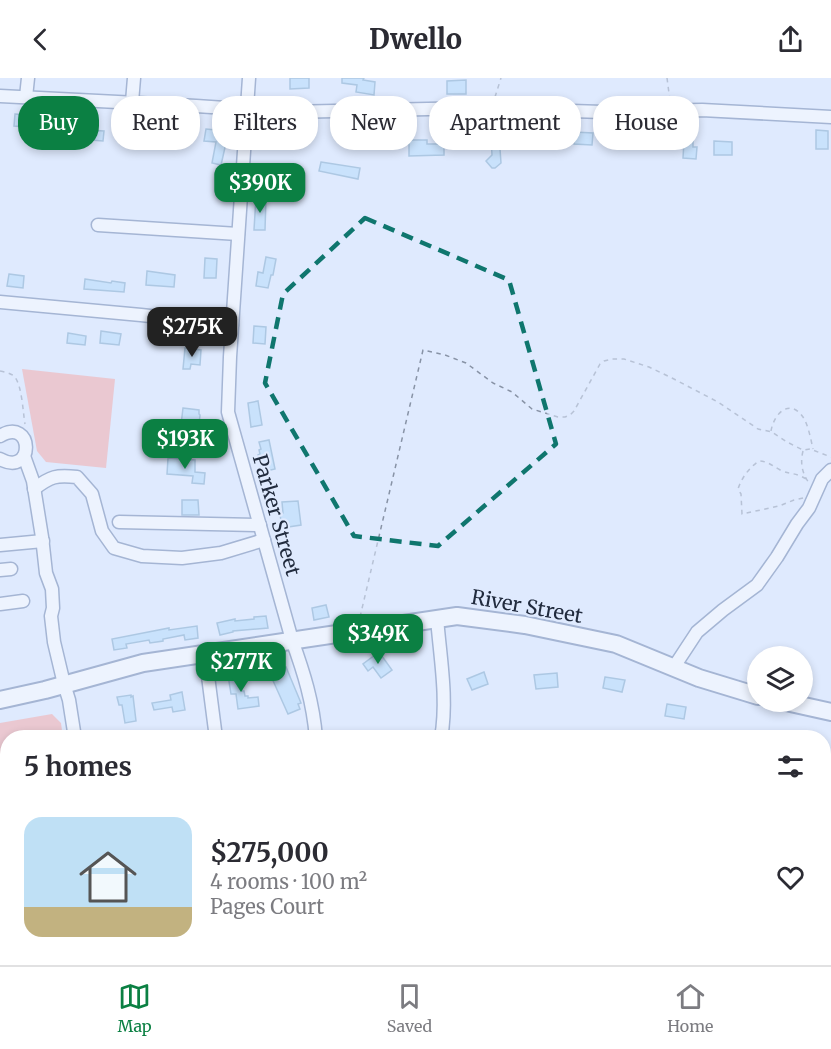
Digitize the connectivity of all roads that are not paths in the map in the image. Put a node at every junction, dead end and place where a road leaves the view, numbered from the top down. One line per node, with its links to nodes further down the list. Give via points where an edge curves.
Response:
1 (28, 78): 5 (street)
2 (134, 78): 6 (street)
3 (249, 78): 7 (street, Parker Street)
4 (0, 96): 8 (street)
5 (26, 96)
6 (132, 96)
7 (247, 96)
8 (18, 97)
9 (318, 112): 10 (street, via 702,110)
10 (831, 117)
11 (243, 150): 13 (street, Parker Street)
12 (98, 225): 13 (street)
13 (238, 234): 15 (street, Parker Street)
14 (0, 302): 15 (street)
15 (232, 325): 22 (street, Parker Street, via 228,412)
16 (0, 436): 17 (street, via 18,433 25,439)
17 (24, 456): 18 (street, via 18,462); 20 (street)
18 (0, 459)
19 (831, 470): 31 (street, via 757,585 697,632)
20 (34, 489): 23 (street, via 62,475 77,477 92,494 102,531 114,548 142,556 182,558 221,554); 24 (street)
21 (118, 522): 22 (street)
22 (260, 525): 23 (street, Parker Street)
23 (264, 540): 29 (street, Parker Street)
24 (43, 541): 25 (street); 32 (street, via 52,589 54,642)
25 (0, 545)
26 (23, 601): 27 (street)
27 (0, 603)
28 (437, 618): 29 (main road, River Street); 31 (main road, River Street, via 502,621 616,644); 40 (street, via 444,698)
29 (292, 640): 30 (main road, River Street); 39 (street, Parker Street, via 314,711)
30 (206, 653): 32 (main road, River Street, via 143,663); 38 (street)
31 (674, 668): 33 (main road, River Street)
32 (64, 684): 34 (main road, River Street); 37 (street)
33 (747, 693)
34 (0, 700)
35 (813, 708): 36 (main road)
36 (831, 712)
37 (74, 730)
38 (215, 730)
39 (315, 730)
40 (442, 730)

